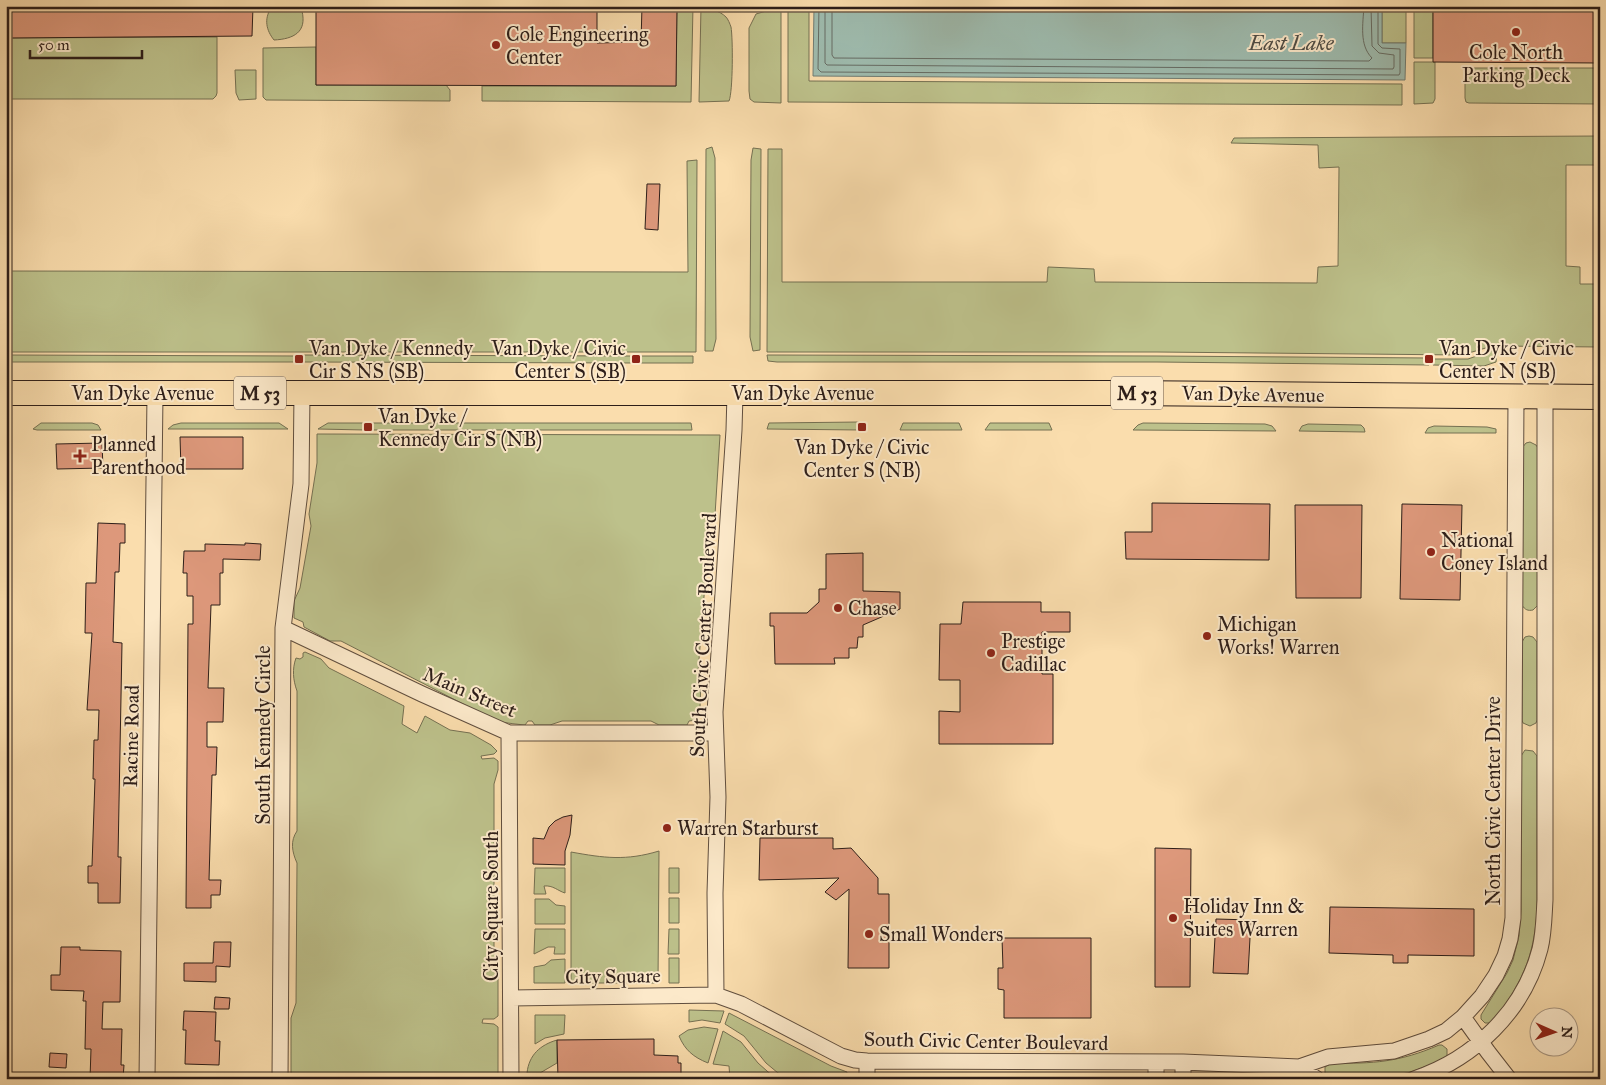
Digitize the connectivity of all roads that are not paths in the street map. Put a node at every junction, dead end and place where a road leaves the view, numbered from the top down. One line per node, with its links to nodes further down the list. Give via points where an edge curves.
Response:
1 (6, 393): 3 (main road, Van Dyke Avenue / M 53)
2 (302, 393): 3 (main road, Van Dyke Avenue / M 53); 4 (main road, Van Dyke Avenue / M 53); 8 (street, South Kennedy Circle, via 301,484)
3 (155, 394): 19 (street, Racine Road)
4 (735, 394): 5 (main road, Van Dyke Avenue / M 53); 10 (street, South Civic Center Boulevard)
5 (1516, 397): 6 (main road, Van Dyke Avenue / M 53); 13 (street, North Civic Center Drive, via 1513,918 1505,956 1496,975)
6 (1545, 397): 7 (main road, Van Dyke Avenue / M 53); 14 (street, via 1543,925 1533,970 1521,994 1510,1012)
7 (1600, 397)
8 (283, 628): 9 (street, Main Street); 20 (street, South Kennedy Circle)
9 (509, 733): 10 (street, Main Street); 12 (street, City Square South)
10 (715, 733): 11 (street, South Civic Center Boulevard, via 718,796)
11 (716, 995): 12 (street, City Square); 15 (street, South Civic Center Boulevard, via 741,1004 841,1056)
12 (511, 998): 21 (street, City Square South)
13 (1463, 1017): 14 (street); 18 (street, North Civic Center Drive, via 1446,1031 1411,1047 1374,1054 1328,1057)
14 (1481, 1042): 26 (street, via 1449,1064); 27 (street)
15 (867, 1061): 17 (street, South Civic Center Boulevard); 22 (street)
16 (1183, 1062): 17 (street, South Civic Center Boulevard); 18 (street, North Civic Center Drive); 24 (street)
17 (1156, 1063): 23 (street)
18 (1300, 1067): 25 (street)
19 (147, 1079)
20 (280, 1079)
21 (511, 1079)
22 (867, 1079)
23 (1156, 1079)
24 (1183, 1079)
25 (1317, 1079)
26 (1414, 1079)
27 (1509, 1079)

